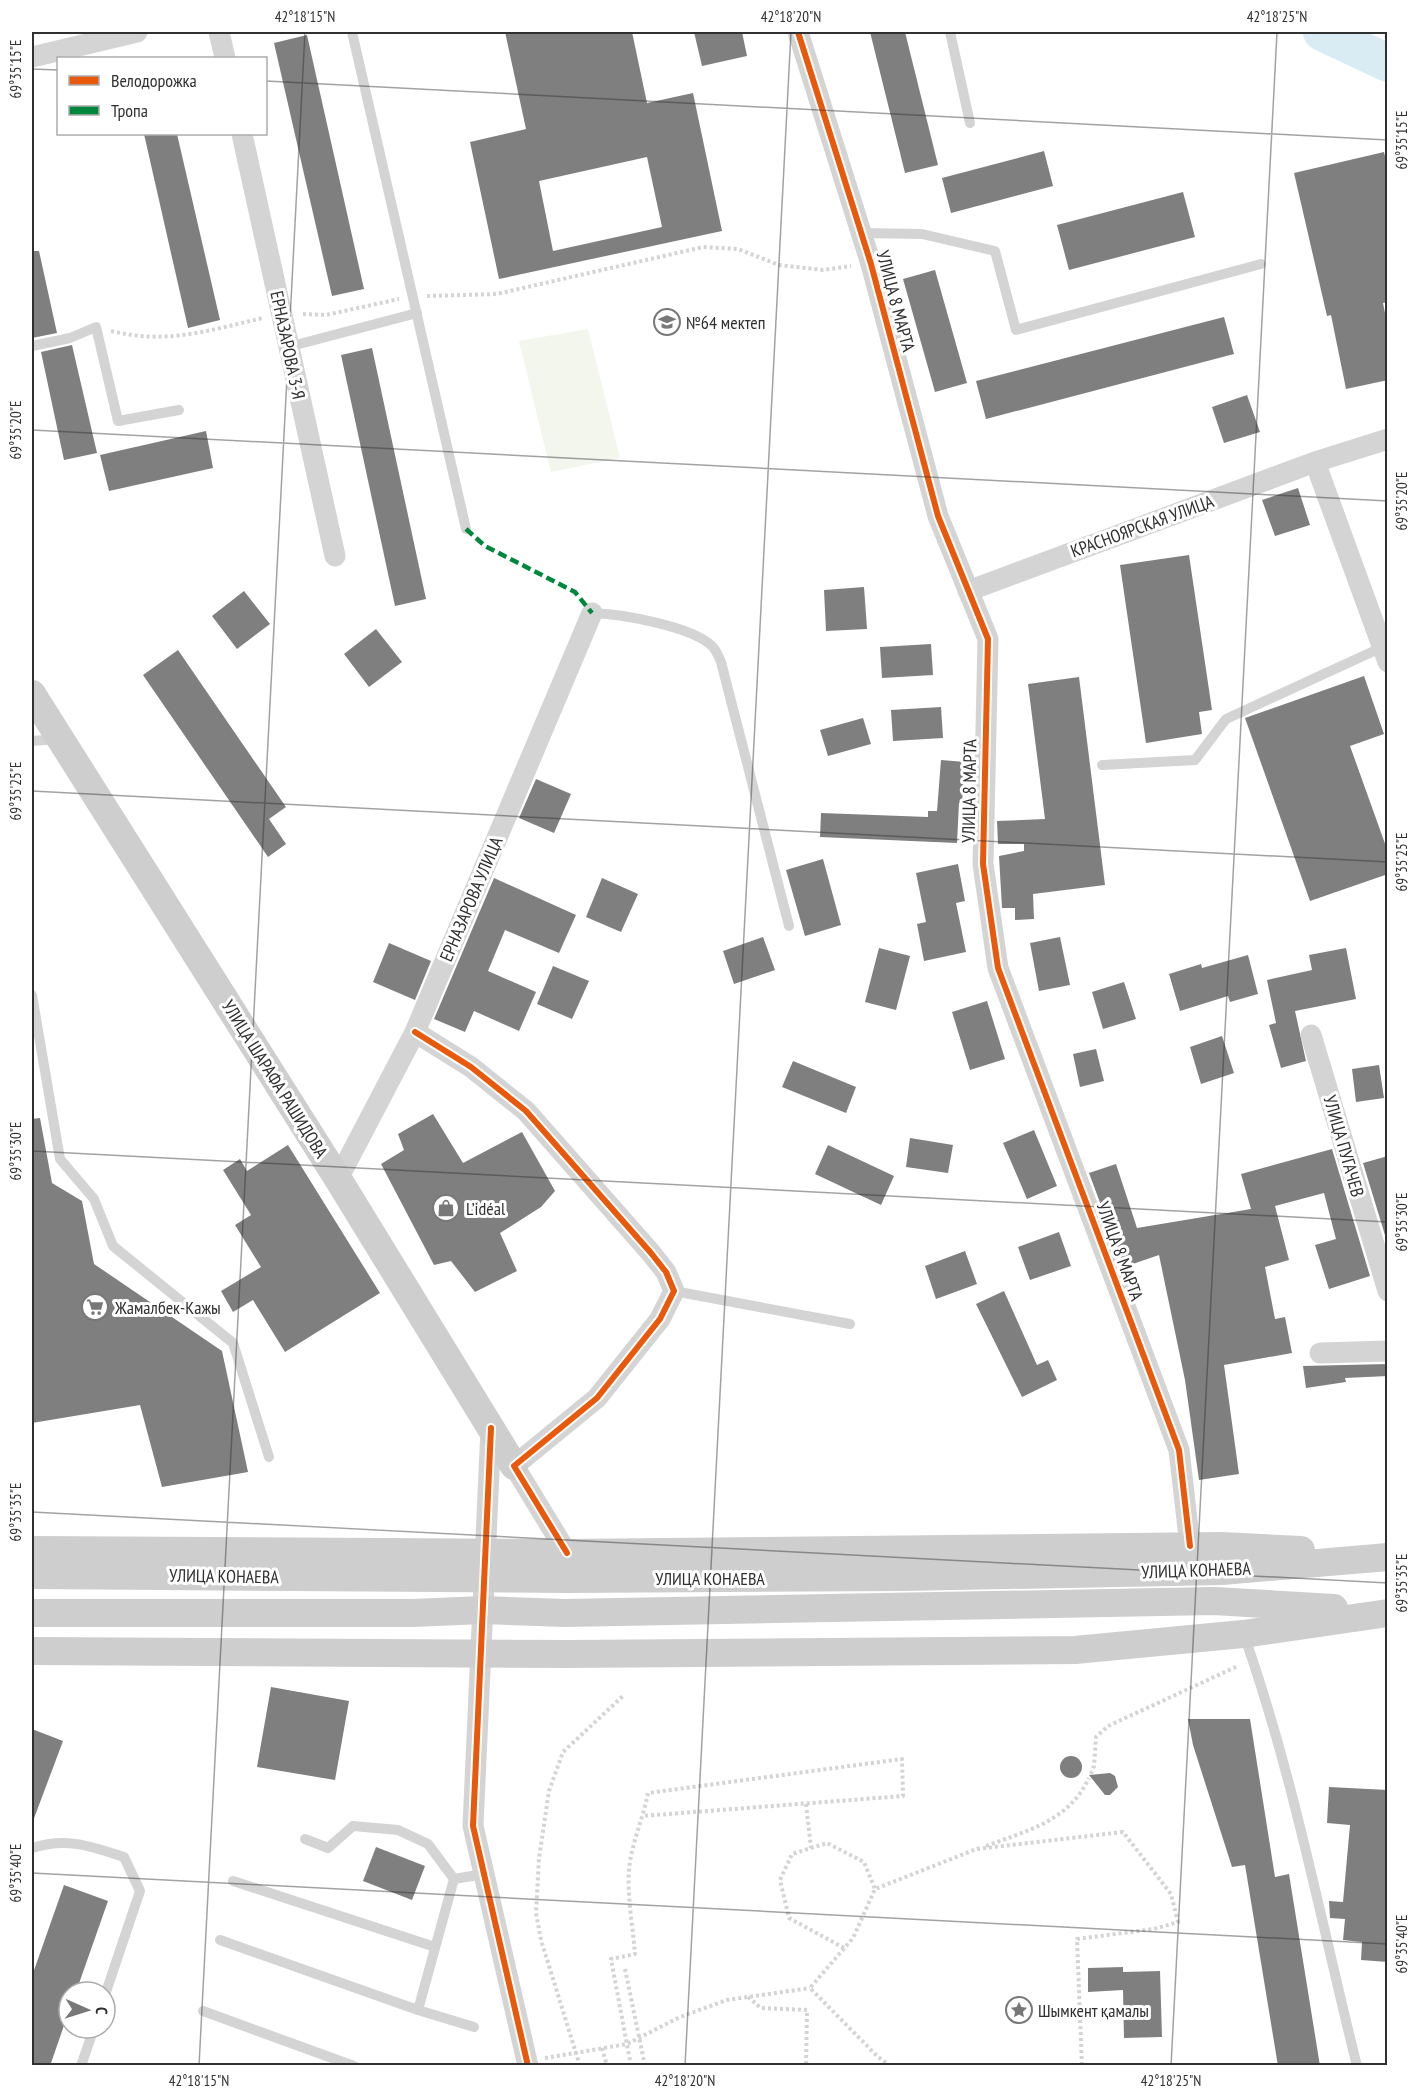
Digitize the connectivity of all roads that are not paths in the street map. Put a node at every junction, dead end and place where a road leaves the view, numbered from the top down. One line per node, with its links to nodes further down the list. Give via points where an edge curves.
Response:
1 (136, 32): 6 (street)
2 (219, 32): 7 (street)
3 (352, 32): 12 (lane)
4 (798, 32): 10 (street, УЛИЦА 8 МАРТА)
5 (950, 32): 8 (lane)
6 (32, 57)
7 (225, 57)
8 (970, 123)
9 (242, 135): 14 (street, ЕРНАЗАРОВА 3-Я)
10 (862, 233): 11 (lane, via 922,234 995,251 1016,330); 20 (street, УЛИЦА 8 МАРТА, via 938,516)
11 (1261, 264)
12 (417, 313): 14 (lane); 18 (lane)
13 (32, 346): 15 (lane, via 70,338 96,327 118,421)
14 (288, 347): 19 (street, ЕРНАЗАРОВА 3-Я)
15 (179, 410)
16 (1388, 439): 17 (street, КРАСНОЯРСКАЯ УЛИЦА)
17 (1315, 462): 20 (street, КРАСНОЯРСКАЯ УЛИЦА); 22 (street)
18 (466, 530)
19 (335, 556)
20 (968, 591): 41 (street, УЛИЦА 8 МАРТА, via 988,639 982,864 998,968 1179,1450)
21 (592, 614): 28 (lane, via 628,615 701,638 714,647); 30 (street, ЕРНАЗАРОВА УЛИЦА)
22 (1379, 643): 23 (street); 27 (lane, via 1374,651 1226,719 1195,760)
23 (1388, 662)
24 (32, 694): 25 (main road, УЛИЦА ШАРАФА РАШИДОВА)
25 (60, 739): 26 (lane); 32 (main road, УЛИЦА ШАРАФА РАШИДОВА)
26 (32, 741)
27 (1102, 765)
28 (789, 926)
29 (32, 994): 39 (lane, via 60,1159 94,1199 113,1246 233,1343)
30 (415, 1032): 32 (street, ЕРНАЗАРОВА УЛИЦА); 33 (street, via 471,1067 525,1111 651,1253)
31 (1311, 1035): 34 (street, УЛИЦА ПУГАЧЕВ)
32 (338, 1179): 38 (main road, УЛИЦА ШАРАФА РАШИДОВА)
33 (674, 1291): 35 (lane); 40 (street, via 660,1319 597,1398)
34 (1388, 1291)
35 (850, 1324)
36 (1388, 1351): 37 (street)
37 (1320, 1353)
38 (491, 1428): 40 (main road, УЛИЦА ШАРАФА РАШИДОВА); 45 (street)
39 (269, 1457)
40 (514, 1466): 43 (street)
41 (1190, 1546): 43 (main road); 44 (main road)
42 (32, 1550): 45 (main road)
43 (567, 1553): 45 (main road)
44 (1388, 1555): 45 (main road, УЛИЦА КОНАЕВА, via 1222,1571 903,1577)
45 (484, 1566): 46 (main road, УЛИЦА КОНАЕВА); 47 (street)
46 (32, 1575)
47 (482, 1610): 48 (main road, УЛИЦА КОНАЕВА, via 565,1613 1214,1602); 49 (main road, УЛИЦА КОНАЕВА); 52 (street)
48 (1388, 1612): 50 (main road, УЛИЦА КОНАЕВА)
49 (32, 1613)
50 (1248, 1647): 52 (main road, УЛИЦА КОНАЕВА); 68 (lane, via 1282,1763)
51 (32, 1651): 52 (main road, УЛИЦА КОНАЕВА)
52 (480, 1654): 55 (street, via 473,1826)
53 (305, 1839): 56 (lane, via 328,1848 353,1826 398,1830 428,1844)
54 (32, 1848): 60 (lane, via 45,1843 79,1842 123,1857 140,1891)
55 (484, 1874): 56 (lane); 65 (street)
56 (454, 1879): 59 (lane)
57 (233, 1881): 59 (lane)
58 (220, 1940): 61 (lane)
59 (435, 1947): 61 (lane)
60 (110, 1980)
61 (418, 2010): 63 (lane)
62 (203, 2011): 67 (lane)
63 (474, 2027)
64 (90, 2040): 66 (lane)
65 (527, 2063)
66 (81, 2066)
67 (354, 2066)
68 (1357, 2066)

